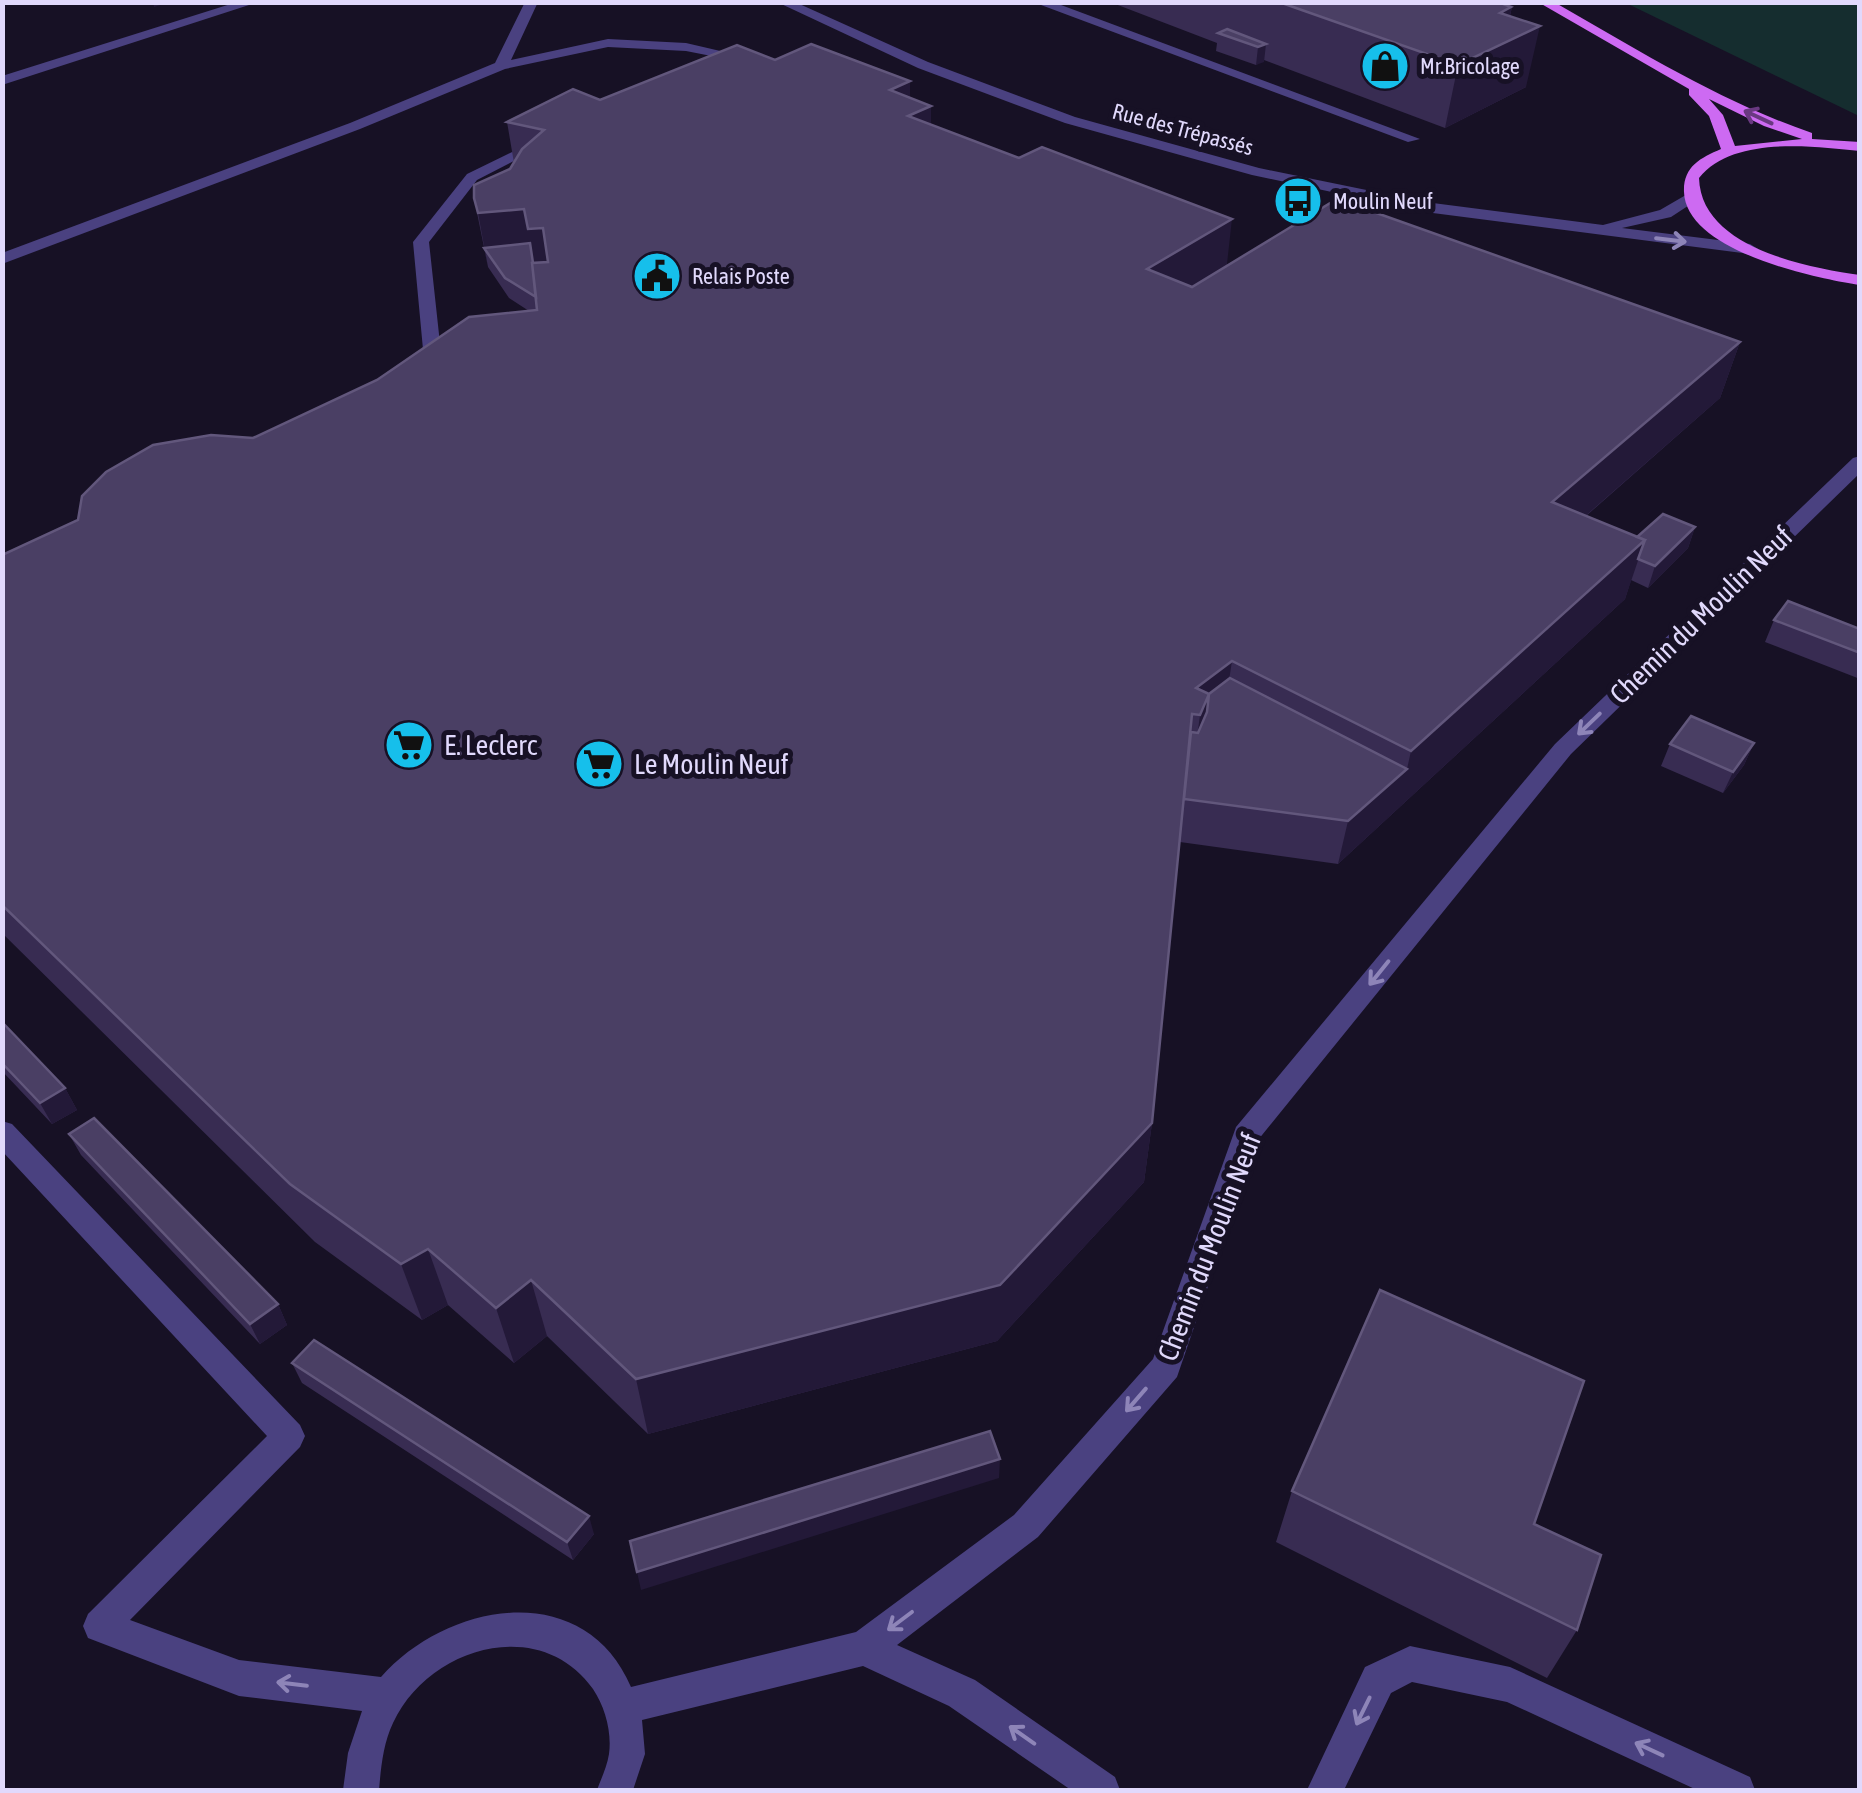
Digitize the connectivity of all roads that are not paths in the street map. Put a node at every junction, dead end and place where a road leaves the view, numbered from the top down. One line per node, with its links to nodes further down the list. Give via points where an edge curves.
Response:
1 (252, 2): 8 (street)
2 (532, 2): 6 (street)
3 (1039, 2): 11 (street)
4 (1544, 2): 9 (main road)
5 (795, 4): 16 (street, Rue des Trépassés, via 942,72 1178,152 1425,207)
6 (501, 66): 7 (street, via 608,43 686,47 770,67); 18 (street)
7 (737, 76)
8 (2, 81)
9 (1683, 81): 12 (main road, one-way to 9, via 1783,128); 14 (main road, via 1716,115)
10 (554, 138): 20 (street, via 472,177 421,242 432,362)
11 (1412, 139)
12 (1836, 144): 13 (main road); 14 (main road)
13 (1860, 147)
14 (1729, 151): 15 (main road, via 1705,163 1692,179)
15 (1691, 197): 16 (street, Rue des Trépassés, via 1665,214); 17 (main road, via 1711,224)
16 (1591, 230): 17 (street, Rue des Trépassés, one-way to 17)
17 (1750, 250): 19 (main road)
18 (2, 259)
19 (1860, 280)
20 (401, 385)
21 (1860, 462): 23 (street, Chemin du Moulin Neuf, one-way to 23, via 1563,749 1246,1135 1166,1366 1026,1526)
22 (2, 1132): 24 (street, one-way to 22, via 239,1678 100,1626 288,1436)
23 (864, 1648): 25 (street, Chemin du Moulin Neuf); 28 (street, one-way to 23, via 962,1693)
24 (389, 1696): 25 (street, via 446,1645 486,1630 531,1628 572,1641 604,1668); 26 (street, via 364,1753)
25 (623, 1707): 27 (street, via 627,1754)
26 (361, 1790)
27 (615, 1790)
28 (1102, 1790)
29 (1324, 1790): 30 (street, one-way to 29, via 1510,1685 1410,1664 1378,1680)
30 (1737, 1790)

